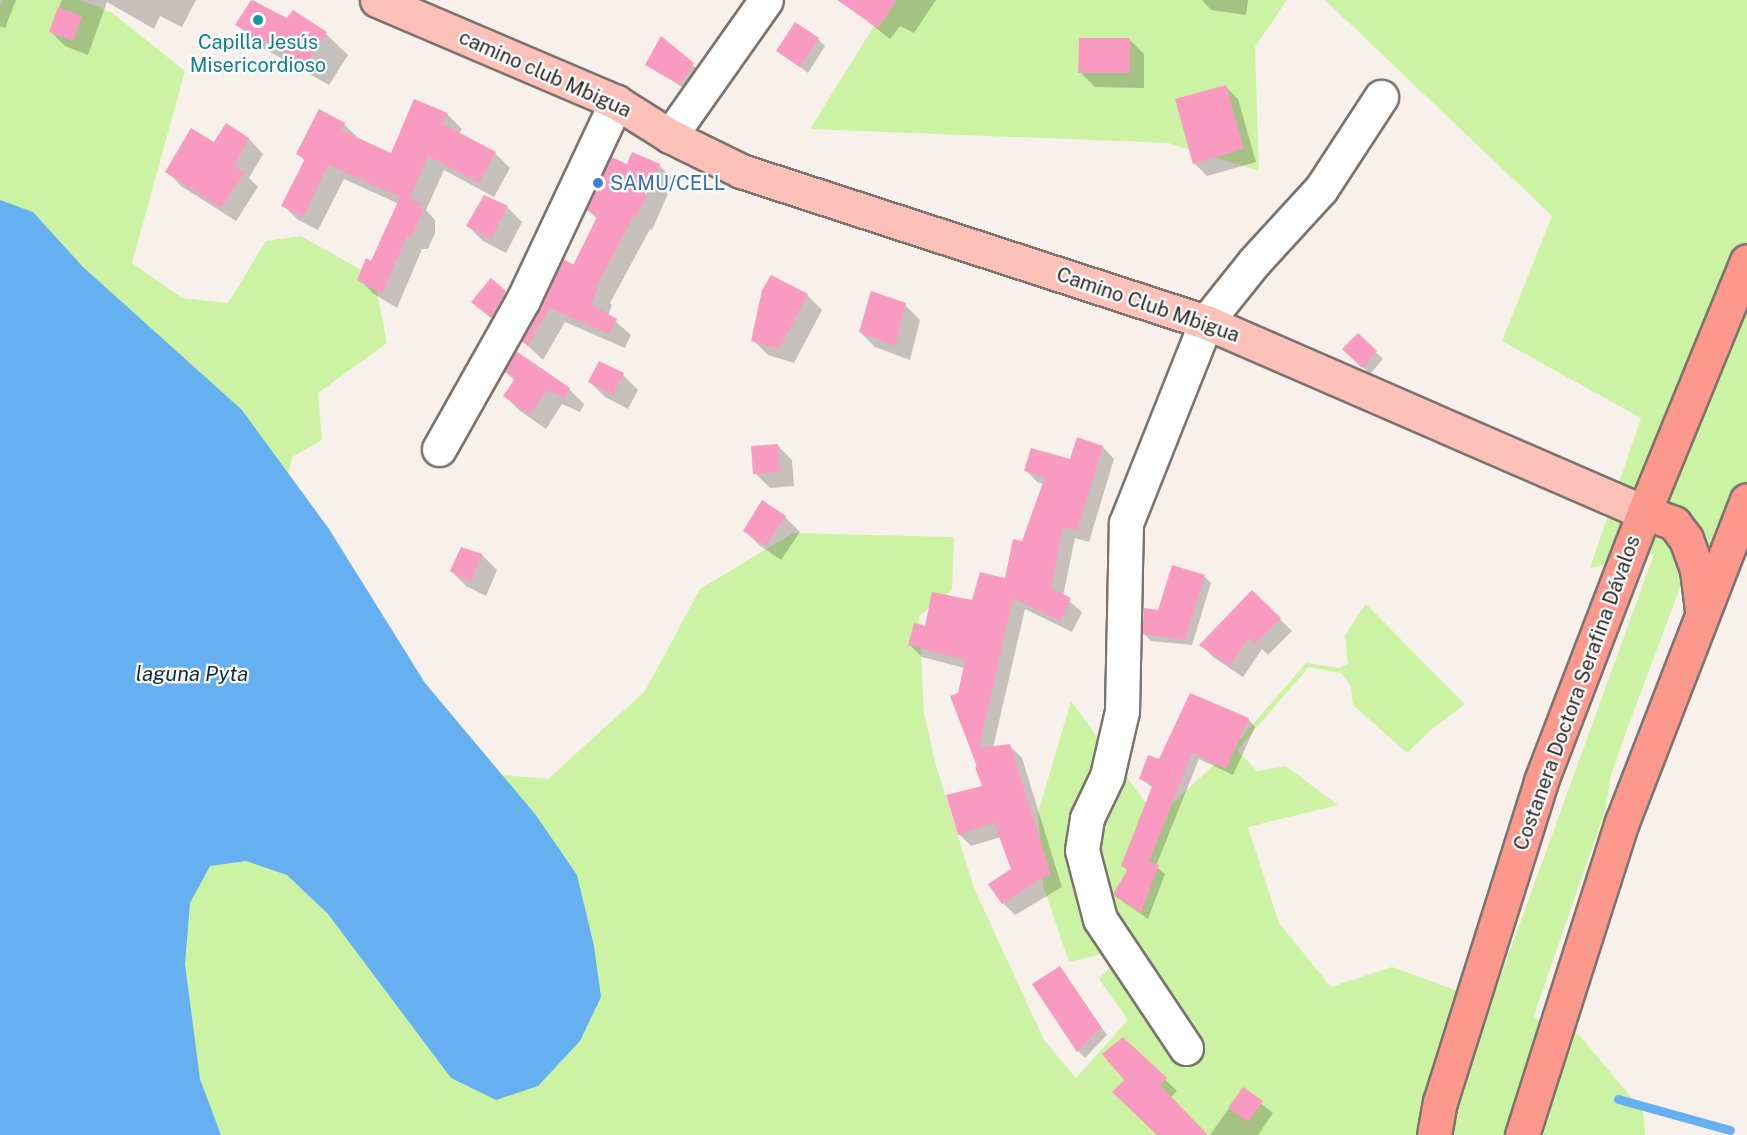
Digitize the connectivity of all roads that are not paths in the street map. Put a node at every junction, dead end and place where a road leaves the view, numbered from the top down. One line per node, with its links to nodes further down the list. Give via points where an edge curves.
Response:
1 (377, 0): 4 (main road, camino club Mbigua)
2 (766, 0): 5 (street)
3 (1381, 97): 8 (street, via 1321,189)
4 (616, 102): 5 (main road, camino club Mbigua); 9 (street, via 523,300)
5 (670, 136): 6 (main road, camino club Mbigua)
6 (741, 171): 8 (main road, Camino Club Mbigua)
7 (1747, 261): 11 (highway, Costanera Doctora Serafina Dávalos)
8 (1206, 322): 11 (main road, Camino Club Mbigua); 13 (street, via 1126,523 1122,711 1107,776 1087,818 1082,850 1100,919)
9 (439, 449)
10 (1747, 500): 12 (highway)
11 (1644, 512): 12 (highway, via 1674,523 1686,539 1697,570); 14 (highway, Costanera Doctora Serafina Dávalos, via 1541,781 1440,1101)
12 (1702, 612): 15 (highway, via 1622,822)
13 (1186, 1048)
14 (1434, 1135)
15 (1522, 1135)

